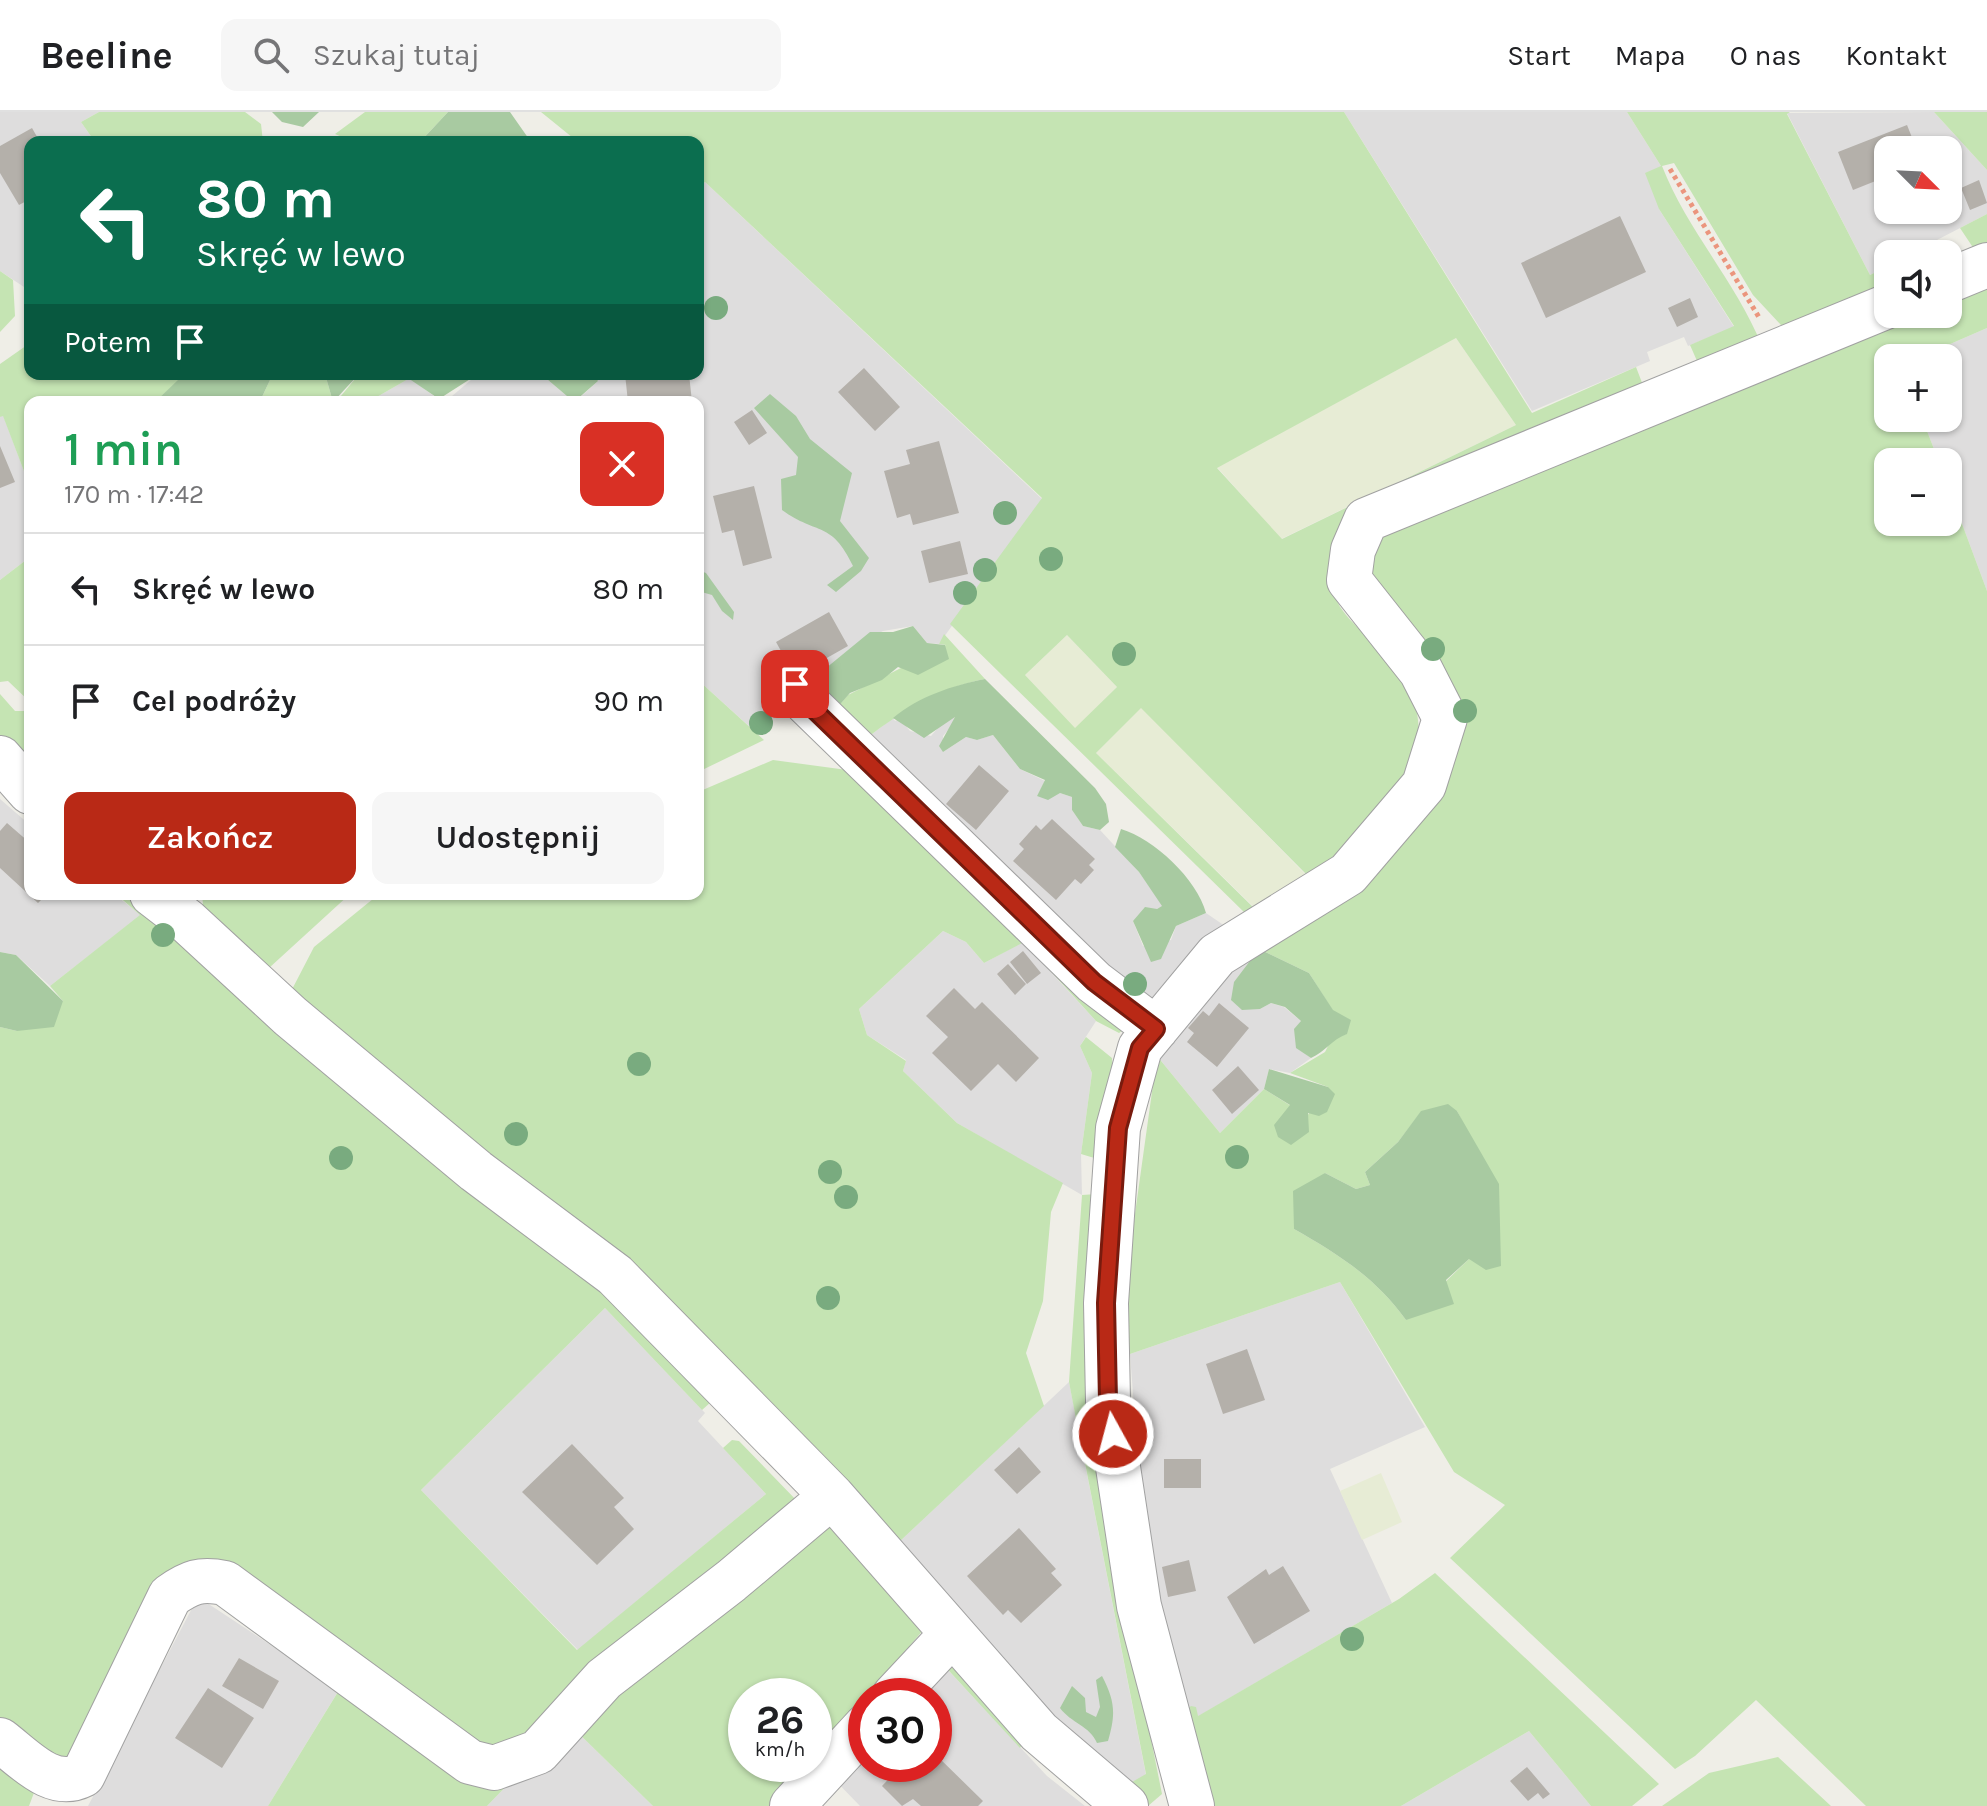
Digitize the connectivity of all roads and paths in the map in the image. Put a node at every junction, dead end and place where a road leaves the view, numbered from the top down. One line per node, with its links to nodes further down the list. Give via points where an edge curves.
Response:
1 (1670, 169): 5 (path)
2 (1987, 265): 3 (street)
3 (1962, 275)
4 (1874, 312): 5 (street)
5 (1780, 350): 10 (street, via 1366,520 1353,550 1349,580 1421,671 1445,718 1424,785 1348,874 1217,955)
6 (795, 684): 10 (street, via 807,703 1094,982)
7 (0, 758): 8 (street)
8 (24, 785)
9 (160, 900): 11 (street, via 476,1171 615,1275)
10 (1156, 1029): 18 (street, via 1140,1048 1118,1128 1106,1303 1108,1401 1139,1606)
11 (832, 1496): 12 (street); 14 (street, via 604,1679 538,1752 521,1761 494,1768 470,1762 225,1583 206,1579 190,1582 170,1596 83,1775 54,1780)
12 (952, 1634): 13 (street); 17 (street, via 1039,1732)
13 (911, 1678)
14 (0, 1740)
15 (848, 1745): 16 (street)
16 (792, 1806)
17 (1126, 1806)
18 (1192, 1806)

